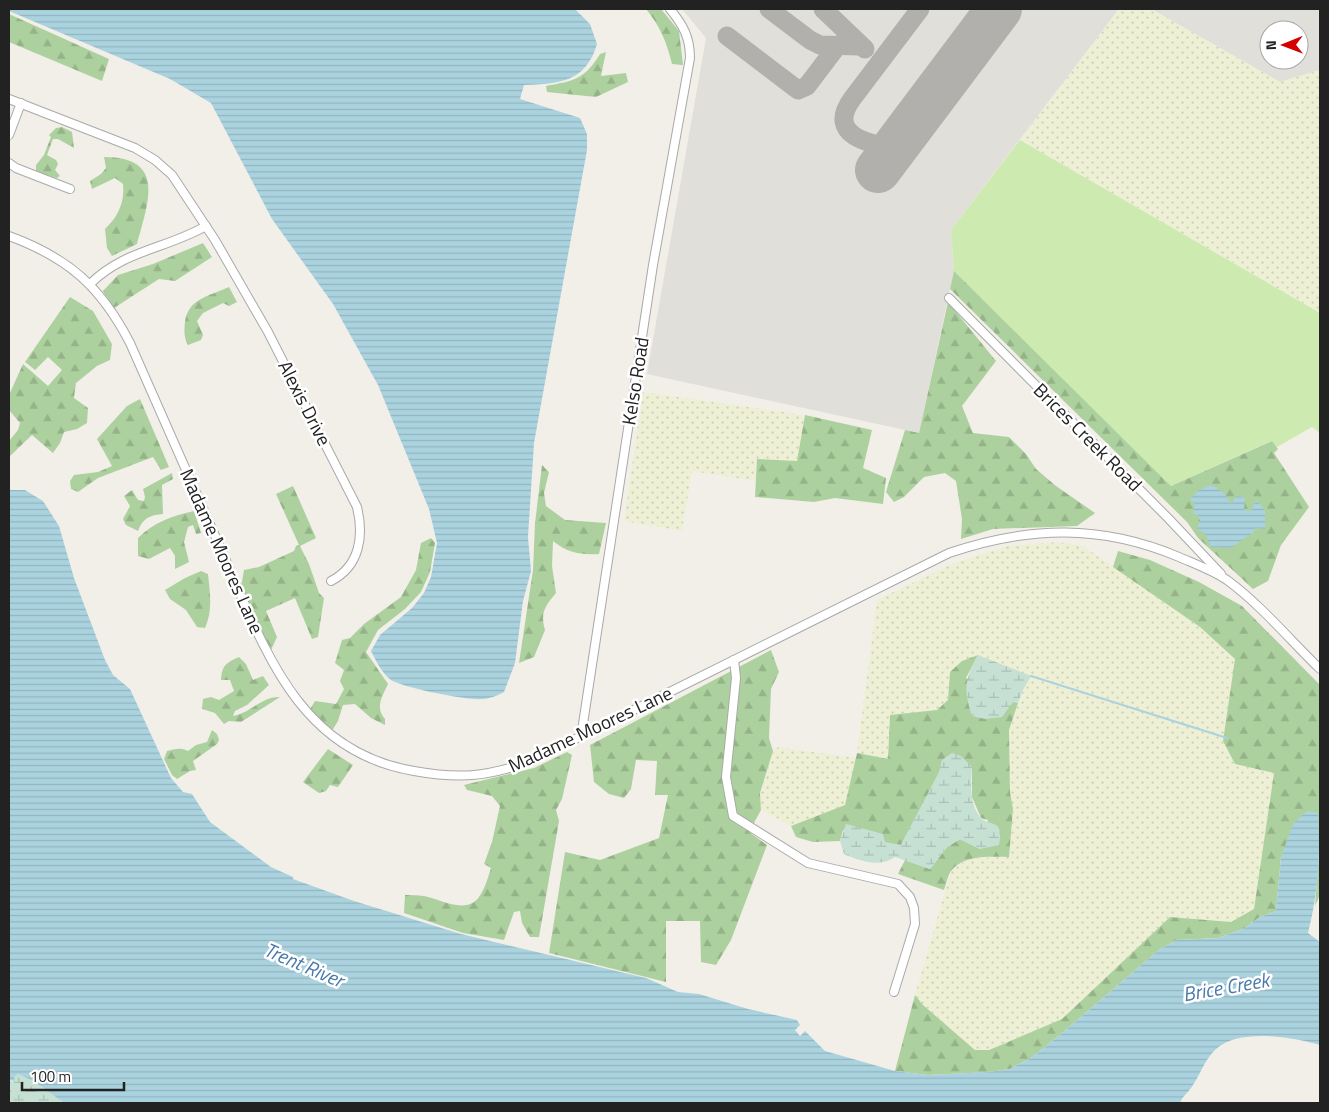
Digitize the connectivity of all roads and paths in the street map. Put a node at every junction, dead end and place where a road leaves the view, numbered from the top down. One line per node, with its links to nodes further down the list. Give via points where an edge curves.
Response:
1 (670, 9): 15 (street, Kelso Road, via 683,26 690,46 689,66 653,265)
2 (9, 99): 3 (street, Alexis Drive)
3 (21, 103): 4 (street); 7 (street, Alexis Drive, via 145,154 172,175)
4 (9, 135)
5 (9, 163): 6 (street)
6 (70, 189)
7 (206, 226): 9 (street, via 184,238 122,259); 12 (street, Alexis Drive, via 273,341 357,507 361,527 356,553 350,565)
8 (9, 236): 9 (street, Madame Moores Lane, via 55,258)
9 (90, 284): 15 (street, Madame Moores Lane, via 111,309 130,343 278,672 298,703 324,730 338,742 380,764 448,777 509,769)
10 (949, 298): 11 (street, Brices Creek Road)
11 (1225, 579): 13 (street, Madame Moores Lane, via 1153,546 1122,538 1055,532 1002,537 950,553); 14 (street, Madame Moores Lane)
12 (331, 581)
13 (734, 660): 15 (street, Madame Moores Lane); 16 (street, via 736,678 726,777 733,816 808,863 898,884 910,897 915,924)
14 (1320, 669)
15 (581, 736)
16 (894, 992)

